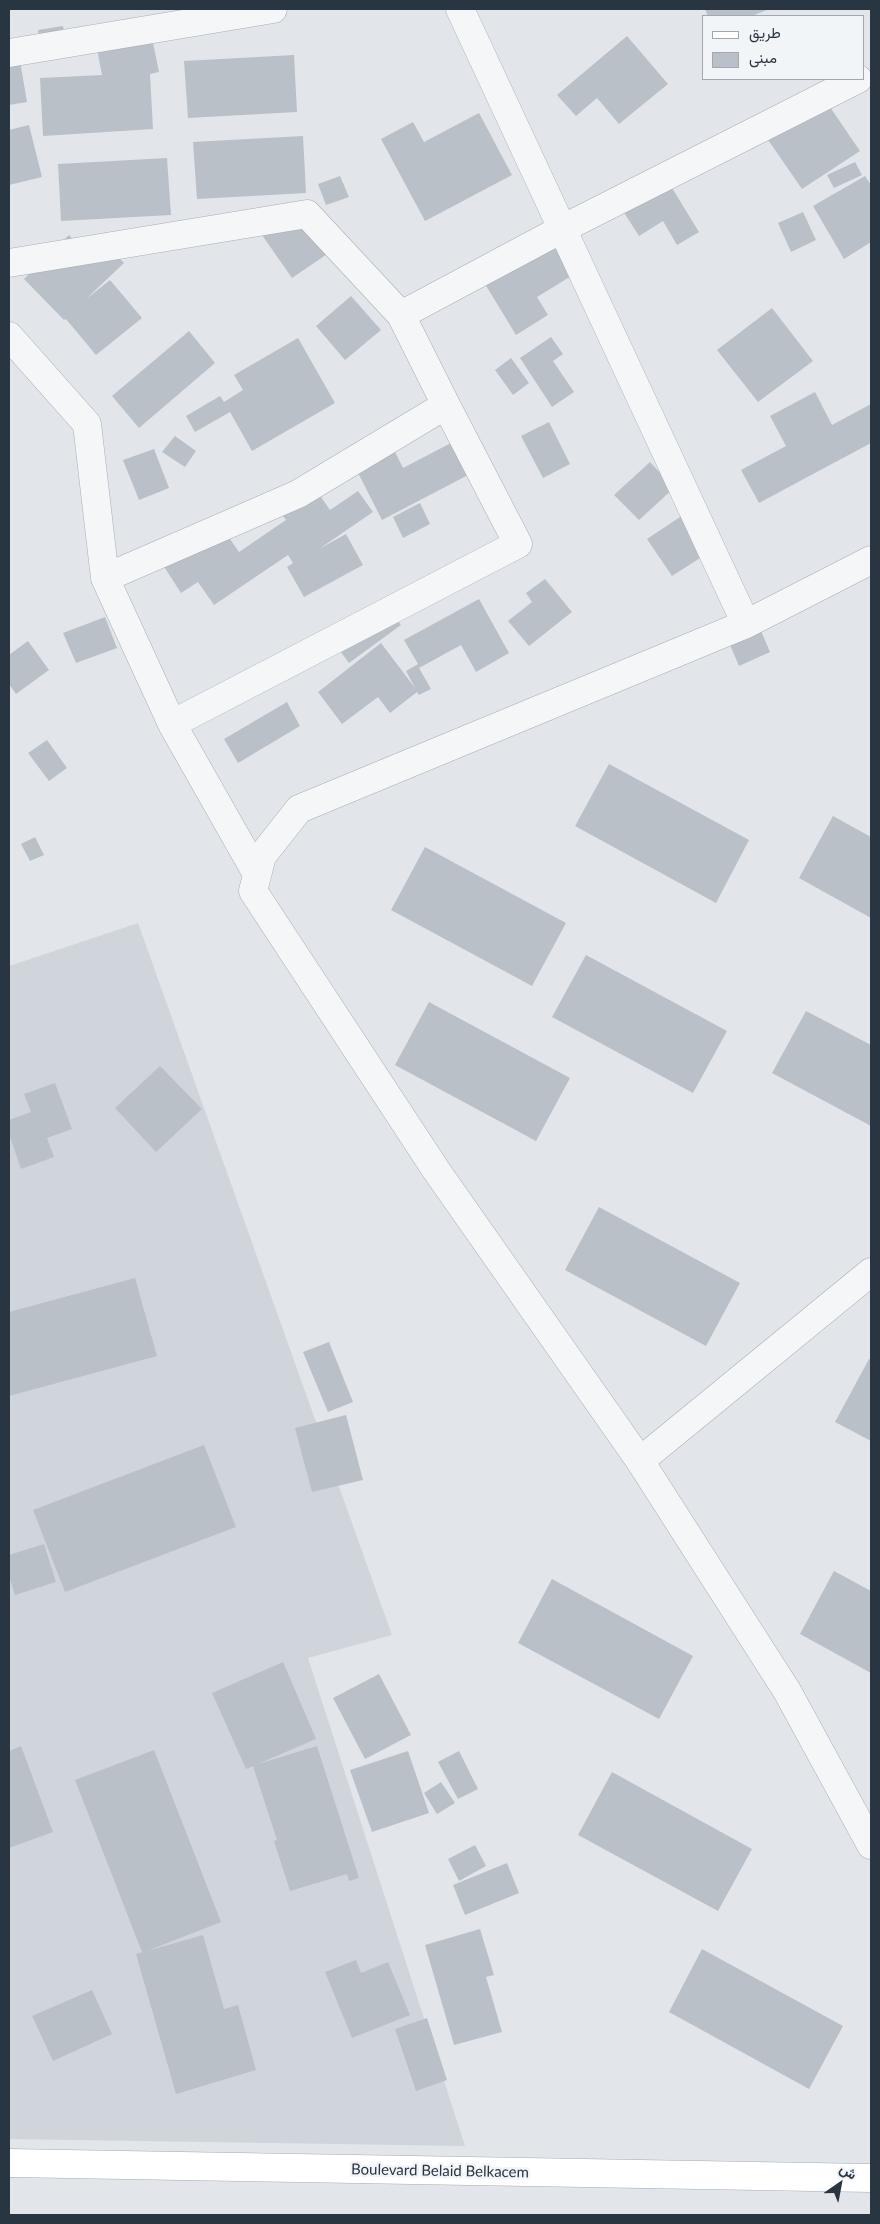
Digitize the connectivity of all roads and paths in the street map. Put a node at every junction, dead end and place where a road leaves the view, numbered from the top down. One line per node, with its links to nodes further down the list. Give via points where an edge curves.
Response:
1 (273, 9): 3 (street)
2 (460, 9): 5 (street)
3 (9, 53)
4 (856, 80): 5 (street)
5 (562, 229): 7 (street); 13 (street)
6 (9, 263): 7 (street, via 307,214)
7 (401, 315): 10 (street)
8 (9, 336): 9 (street)
9 (20, 363): 12 (street, via 86,424)
10 (446, 405): 12 (street, via 298,494); 14 (street, via 518,544)
11 (871, 560): 13 (street)
12 (105, 578): 14 (street)
13 (746, 624): 15 (street, via 298,809 262,856)
14 (172, 724): 15 (street)
15 (257, 874): 17 (street, via 253,891 258,900 436,1170)
16 (871, 1272): 17 (street)
17 (640, 1461): 18 (street, via 787,1691)
18 (871, 1845)
19 (9, 2164): 20 (main road, Boulevard Belaid Belkacem)
20 (871, 2178)

